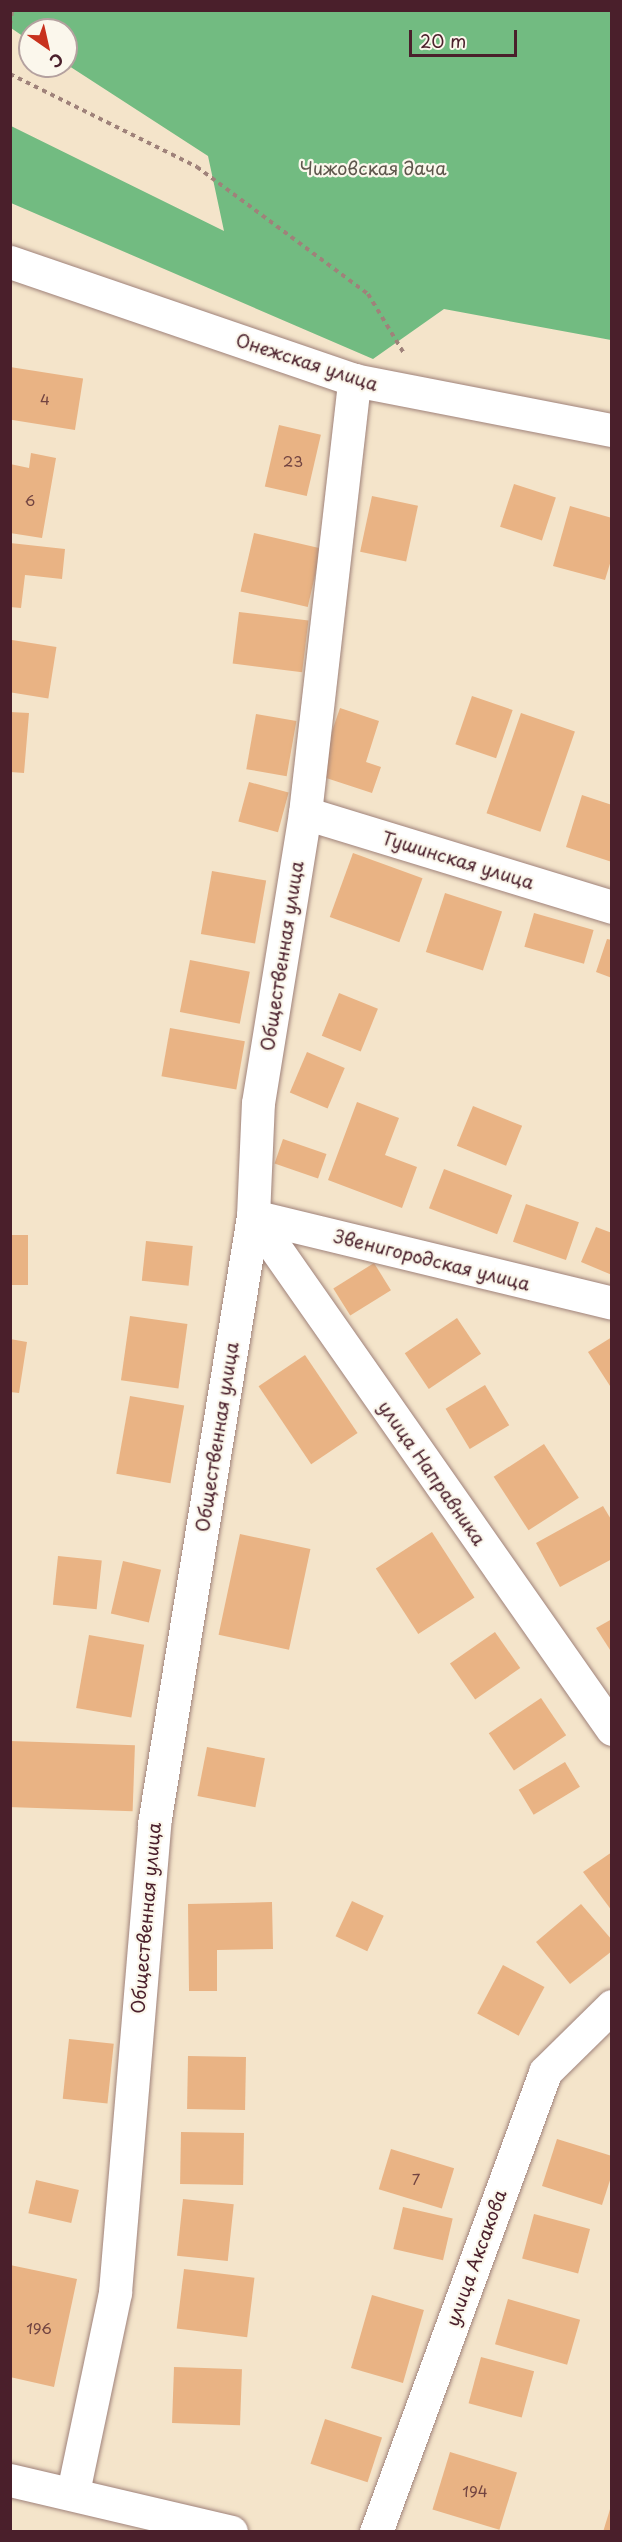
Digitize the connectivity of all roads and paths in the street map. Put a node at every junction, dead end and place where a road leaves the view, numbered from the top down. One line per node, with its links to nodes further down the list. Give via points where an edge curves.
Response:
1 (12, 10): 2 (path)
2 (10, 25)
3 (10, 74): 6 (path, via 197,167 368,294)
4 (10, 262): 5 (street, Онежская улица)
5 (354, 380): 6 (street, Онежская улица); 8 (street, Общественная улица)
6 (427, 395): 7 (street, Онежская улица)
7 (612, 430)
8 (305, 813): 9 (street, Тушинская улица); 10 (street, Общественная улица, via 258,1103)
9 (612, 907)
10 (253, 1216): 11 (street, Звенигородская улица); 12 (street, улица Направника); 15 (street, Общественная улица, via 154,1824 115,2292)
11 (612, 1303)
12 (612, 1729)
13 (612, 2007): 17 (street, улица Аксакова, via 544,2072)
14 (10, 2480): 15 (street)
15 (74, 2492): 16 (street)
16 (231, 2532)
17 (376, 2532)

